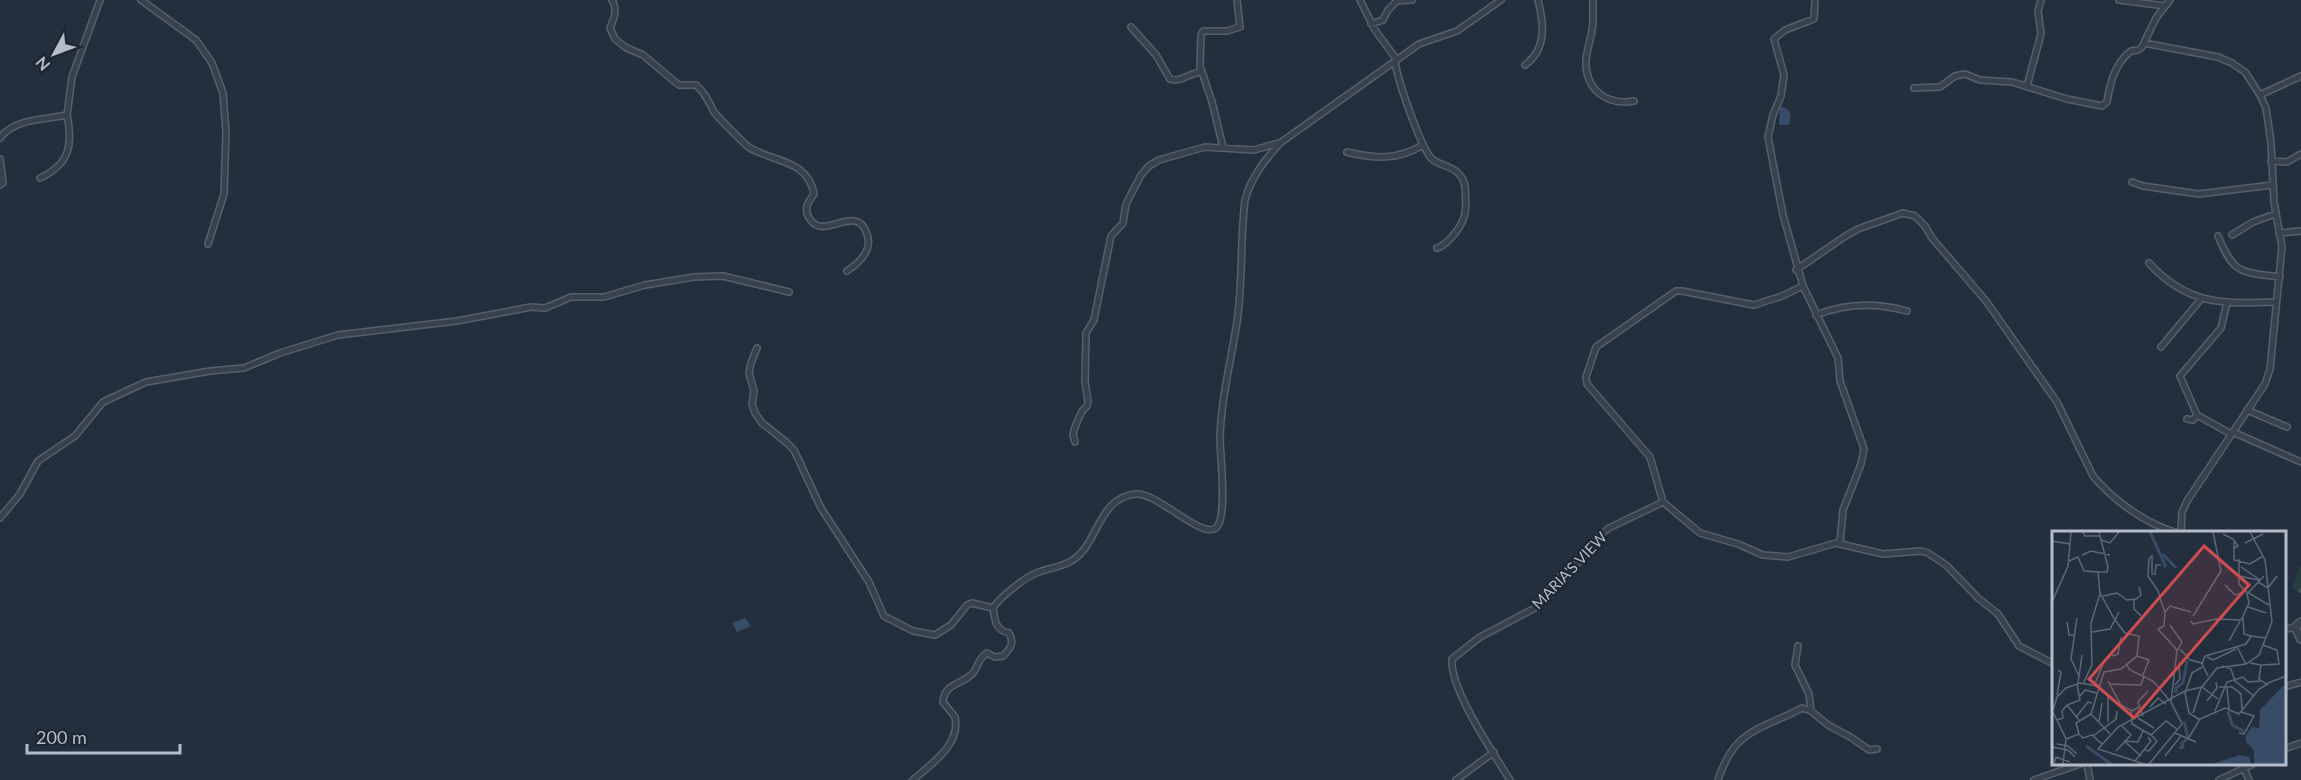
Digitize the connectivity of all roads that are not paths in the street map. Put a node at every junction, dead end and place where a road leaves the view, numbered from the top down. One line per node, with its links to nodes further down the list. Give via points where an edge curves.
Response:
1 (100, 0): 26 (street, via 72,76)
2 (141, 0): 44 (street, via 196,40 212,63 223,93 224,194)
3 (612, 0): 48 (street, via 616,6 610,28 615,39 643,55 679,85 696,85 715,114 743,143 792,163 808,178 814,194 807,203 808,217 821,227 852,220 860,222 869,238 868,248)
4 (1237, 0): 20 (street, via 1238,29 1201,33)
5 (1360, 0): 15 (street)
6 (1412, 0): 15 (street, via 1397,2 1383,20)
7 (1501, 0): 18 (street, via 1469,24 1419,44)
8 (1538, 0): 19 (street, via 1541,44)
9 (1593, 0): 25 (street, via 1586,60 1592,85 1602,97)
10 (1815, 0): 47 (street, via 1814,19 1785,30 1774,39 1784,75 1769,143)
11 (2041, 0): 22 (street, via 2041,34)
12 (2120, 0): 14 (street)
13 (2170, 0): 14 (street)
14 (2165, 6): 17 (street)
15 (1371, 24): 18 (street)
16 (1131, 27): 20 (street, via 1156,55 1170,79)
17 (2144, 44): 22 (street, via 2119,63 2107,102 2102,106); 24 (street, via 2232,63 2245,72)
18 (1396, 61): 28 (street); 29 (street)
19 (1525, 66)
20 (1202, 72): 30 (street)
21 (2301, 76): 24 (street)
22 (2027, 86): 23 (street, via 1980,80 1965,74 1940,87)
23 (1914, 87)
24 (2260, 95): 34 (street, via 2269,124)
25 (1634, 101)
26 (67, 115): 27 (street, via 23,123); 35 (street, via 71,135 66,155 54,171)
27 (0, 138)
28 (1280, 143): 30 (street, via 1254,150); 71 (street, via 1264,160 1245,200 1238,313 1221,424 1219,524 1208,530 1146,496 1127,496 1105,513 1087,547 1073,561 1029,576)
29 (1423, 145): 31 (street, via 1399,157); 45 (street, via 1432,160 1454,169 1466,186 1461,228)
30 (1223, 147): 64 (street, via 1205,147 1154,162 1141,175 1129,197 1124,223 1109,242 1094,320 1086,333 1088,406 1073,435)
31 (1347, 152)
32 (2301, 154): 34 (street, via 2287,162)
33 (0, 159): 37 (street)
34 (2271, 161): 38 (street)
35 (40, 178)
36 (2132, 182): 38 (street, via 2199,194)
37 (0, 185)
38 (2272, 185): 39 (street)
39 (2276, 214): 41 (street); 42 (street)
40 (2301, 231): 41 (street)
41 (2279, 233): 49 (street)
42 (2232, 235)
43 (2218, 236): 49 (street, via 2226,256 2237,269)
44 (208, 244)
45 (1437, 248)
46 (2149, 263): 52 (street, via 2170,283)
47 (1797, 270): 50 (street); 68 (street, via 1858,229 1903,213 1915,216 1986,301 2057,402 2094,476 2136,512)
48 (847, 271)
49 (2280, 277): 53 (street)
50 (1803, 286): 56 (street); 66 (street, via 1754,305 1676,291 1596,347 1587,384 1650,457)
51 (789, 291): 67 (street, via 723,276 694,277 604,297 571,297 545,308 338,335 244,368 146,382 104,402 75,436 38,461 20,494)
52 (2201, 299): 54 (street); 57 (street)
53 (2276, 302): 54 (street); 59 (street, via 2270,369)
54 (2227, 303): 60 (street, via 2221,328 2180,376)
55 (1907, 311): 56 (street, via 1847,305)
56 (1816, 315): 70 (street, via 1835,350 1840,381 1864,449 1843,510)
57 (2161, 347)
58 (758, 348): 71 (street, via 749,372 755,413 794,450 821,508 869,582 884,616 913,631 935,635 951,625 967,605)
59 (2247, 410): 62 (street); 63 (street)
60 (2197, 415): 61 (street); 63 (street)
61 (2187, 420)
62 (2287, 427)
63 (2232, 433): 65 (street); 69 (street, via 2187,501)
64 (1075, 442)
65 (2300, 459)
66 (1663, 502): 70 (street, via 1700,533 1763,555 1788,557); 84 (street, MARIA'S VIEW, via 1609,528 1580,561 1557,579 1534,608 1480,637 1452,659 1452,670 1465,704)
67 (0, 518)
68 (2173, 531)
69 (2181, 531)
70 (1840, 543): 77 (street, via 1870,553 1921,551 1937,558 2003,620 2019,646)
71 (993, 608): 89 (street, via 998,628 1009,633 1011,646 1001,656 984,654 974,672 944,694 942,702 955,717 954,733 943,753)
72 (2301, 621): 73 (street)
73 (2295, 627): 74 (street); 75 (street)
74 (2286, 629)
75 (2301, 639)
76 (1798, 646): 80 (street, via 1796,669 1809,694)
77 (2052, 663)
78 (2301, 682): 79 (street)
79 (2286, 686)
80 (1811, 711): 83 (street, via 1869,750); 92 (street, via 1802,708 1743,737)
81 (2301, 743): 82 (street)
82 (2286, 747)
83 (1876, 749)
84 (1494, 752): 90 (street); 91 (street, MARIA'S VIEW)
85 (2076, 765): 93 (street)
86 (2087, 765): 94 (street)
87 (2251, 765): 88 (street)
88 (2244, 769): 95 (street); 96 (street)
89 (913, 780)
90 (1456, 780)
91 (1510, 780)
92 (1718, 780)
93 (2034, 780)
94 (2090, 780)
95 (2219, 780)
96 (2249, 780)

